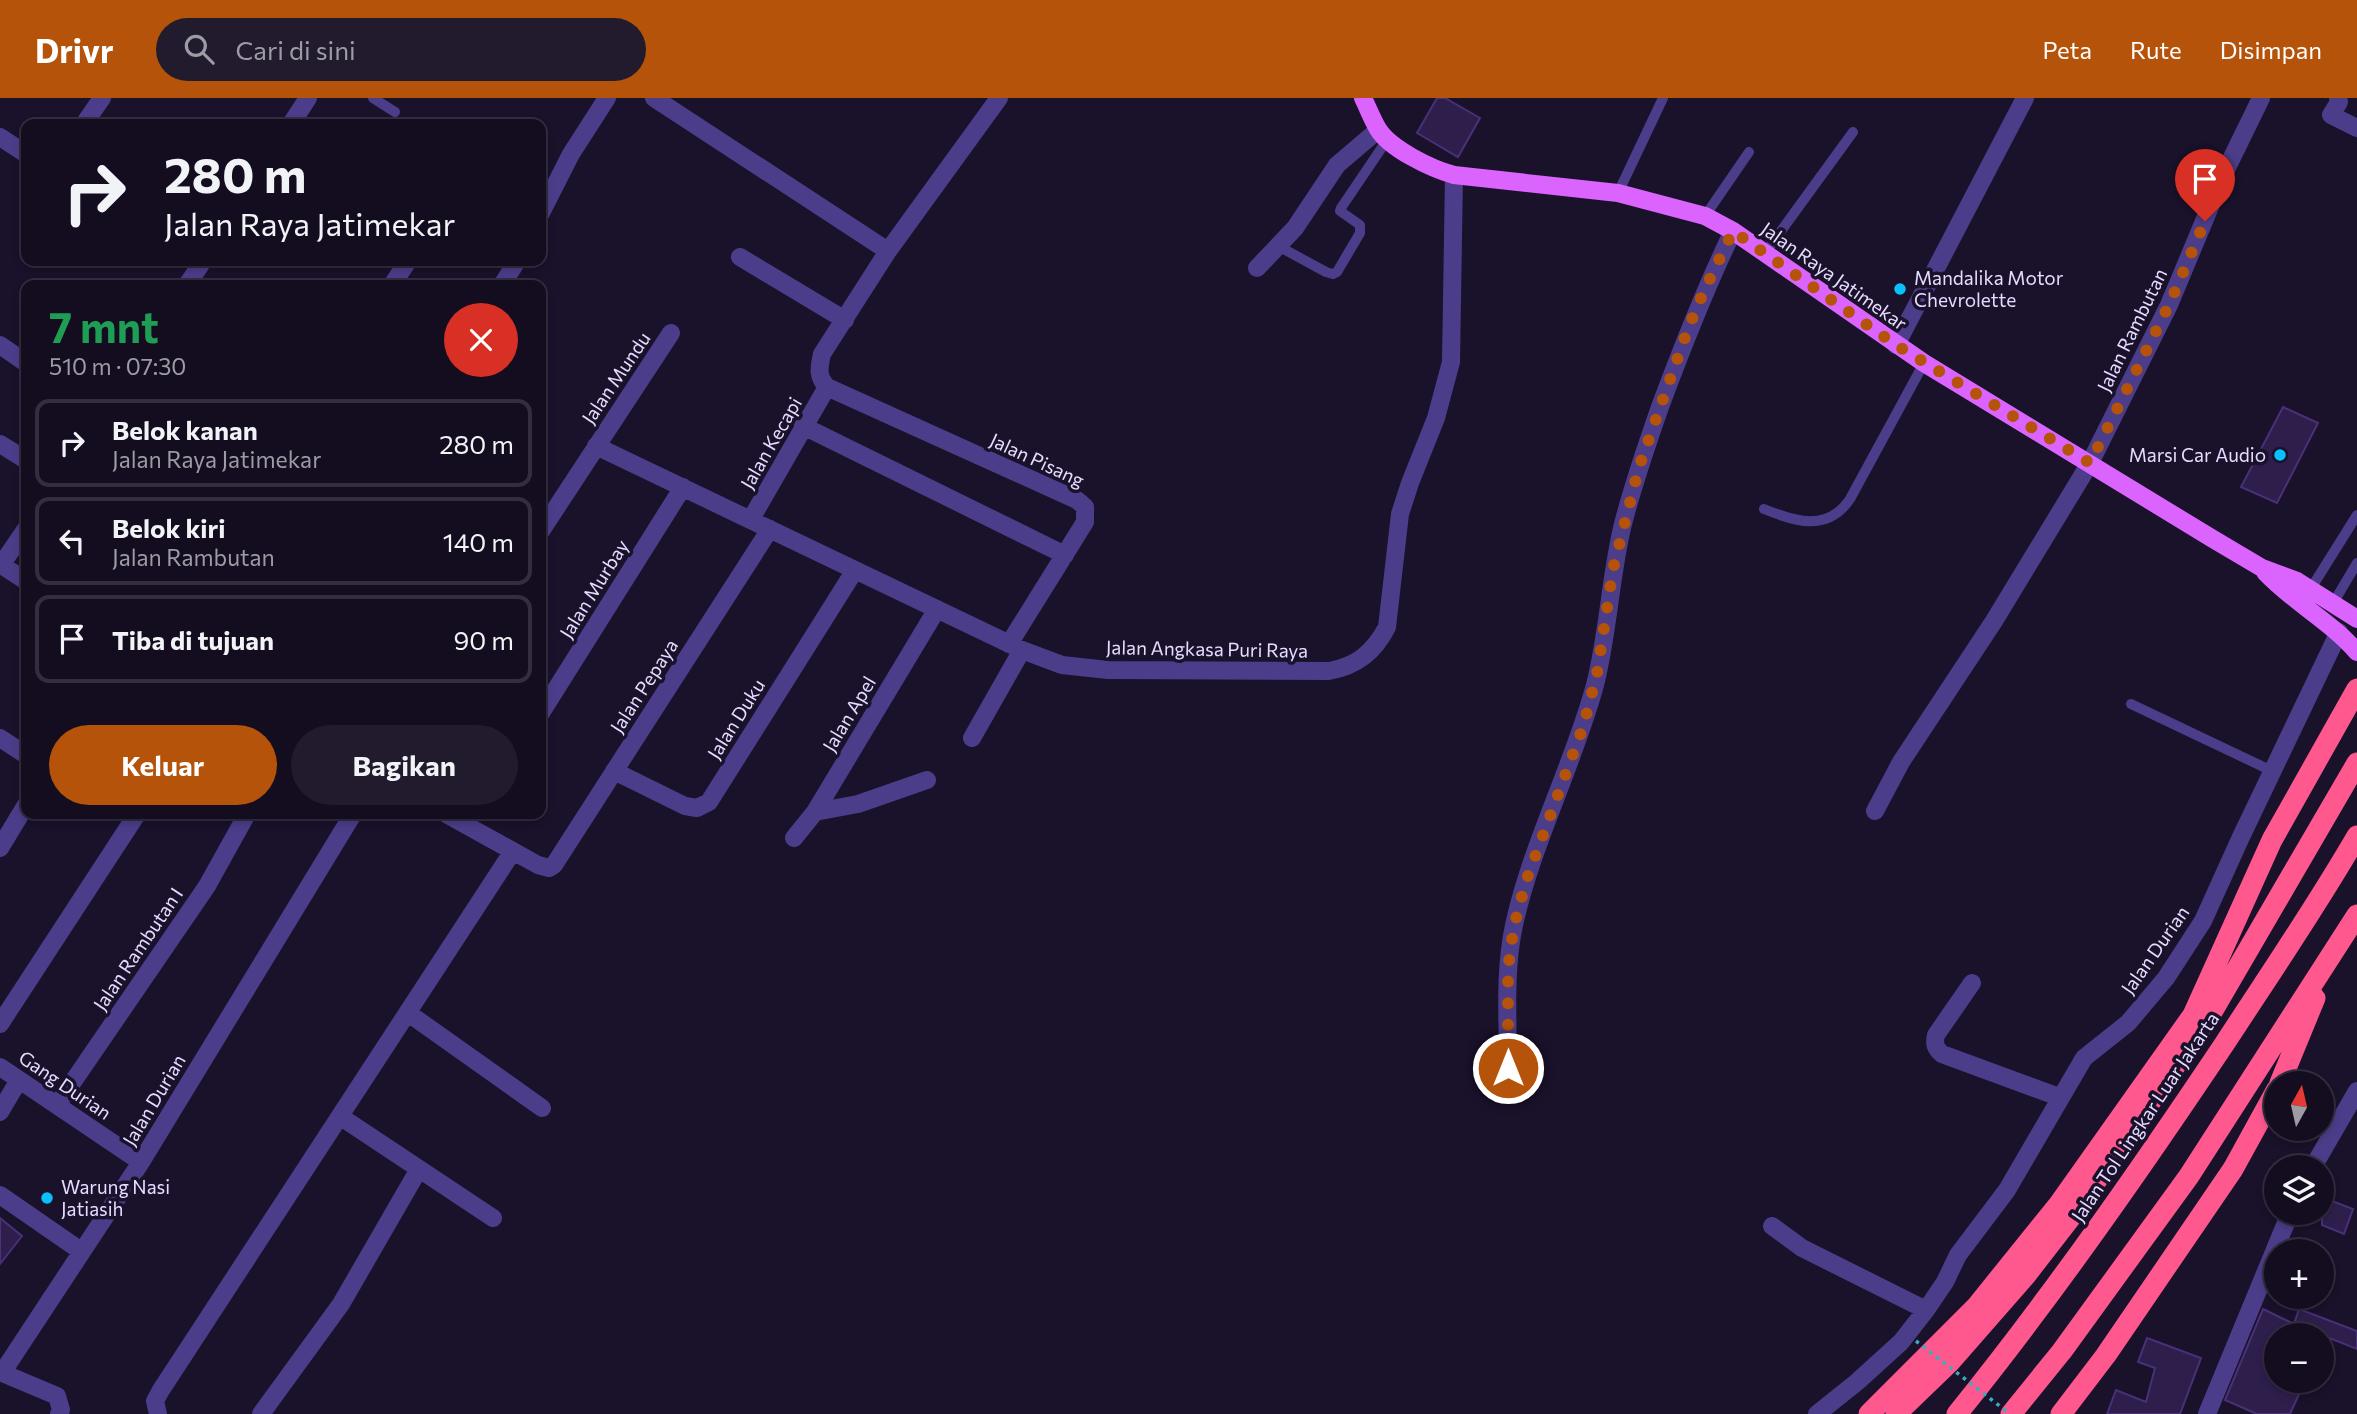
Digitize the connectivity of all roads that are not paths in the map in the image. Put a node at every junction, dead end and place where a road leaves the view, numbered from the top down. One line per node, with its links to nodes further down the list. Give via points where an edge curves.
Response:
1 (102, 98): 13 (street)
2 (308, 98): 14 (street)
3 (373, 98): 12 (lane)
4 (607, 98): 23 (street)
5 (654, 98): 27 (street)
6 (999, 98): 27 (street)
7 (1363, 98): 17 (main road)
8 (1663, 98): 22 (lane)
9 (2025, 98): 34 (street)
10 (2261, 98): 42 (street, Jalan Rambutan, via 2169,305)
11 (2338, 98): 15 (street, via 2331,115)
12 (395, 112)
13 (87, 119)
14 (294, 119)
15 (2357, 128)
16 (1853, 132): 28 (lane)
17 (1383, 135): 21 (main road, Jalan Raya Jatimekar, via 1435,169); 26 (street, via 1336,165); 26 (lane, via 1341,208 1360,225 1360,233 1336,272 1326,272)
18 (0, 137): 19 (street)
19 (21, 151)
20 (1749, 152): 24 (lane)
21 (1454, 175): 22 (main road, Jalan Raya Jatimekar); 61 (street, Jalan Angkasa Puri Raya, via 1451,362 1401,514 1391,606 1380,642 1349,667 1329,671 1108,670 1062,665)
22 (1618, 193): 24 (main road, Jalan Raya Jatimekar)
23 (546, 203)
24 (1705, 216): 25 (main road, Jalan Raya Jatimekar)
25 (1733, 231): 28 (main road, Jalan Raya Jatimekar); 90 (street, via 1689,326 1639,467 1613,569 1597,674 1583,727 1526,881 1508,968)
26 (1278, 246): 30 (street)
27 (888, 251): 31 (street)
28 (1765, 253): 34 (main road, Jalan Raya Jatimekar)
29 (740, 257): 31 (street)
30 (1257, 268)
31 (845, 320): 37 (street, via 822,354 818,372)
32 (671, 333): 40 (street, Jalan Mundu)
33 (0, 345): 35 (street)
34 (1896, 345): 36 (main road, Jalan Raya Jatimekar)
35 (21, 360)
36 (1924, 363): 42 (main road, Jalan Raya Jatimekar); 44 (lane, via 1839,512 1809,523)
37 (827, 387): 38 (street, Jalan Kecapi); 50 (street, Jalan Pisang, via 1077,500 1085,507 1084,522)
38 (803, 426): 46 (street, Jalan Kecapi); 50 (street)
39 (0, 444): 41 (street)
40 (596, 446): 43 (street, Jalan Angkasa Puri Raya); 47 (street)
41 (21, 457)
42 (2090, 463): 53 (main road, Jalan Raya Jatimekar); 73 (street, Jalan Rambutan, via 1994,621 1900,762)
43 (683, 487): 46 (street, Jalan Angkasa Puri Raya); 65 (street, Jalan Murbay)
44 (1764, 509)
45 (2357, 515): 56 (lane)
46 (751, 519): 48 (street, Jalan Angkasa Puri Raya)
47 (546, 523)
48 (770, 529): 54 (street, Jalan Angkasa Puri Raya); 70 (street, Jalan Pepaya)
49 (21, 536): 52 (street)
50 (1065, 555): 61 (street, Jalan Pisang)
51 (2357, 563): 58 (lane)
52 (1, 564): 55 (street)
53 (2262, 568): 56 (main road); 58 (main road, via 2284,592)
54 (855, 570): 57 (street, Jalan Angkasa Puri Raya); 70 (street, Jalan Duku, via 709,802 697,808 684,806)
55 (21, 578)
56 (2310, 590): 58 (main road)
57 (937, 609): 61 (street, Jalan Angkasa Puri Raya); 74 (street, Jalan Apel)
58 (2328, 613): 59 (main road); 60 (main road)
59 (2357, 619)
60 (2339, 632): 62 (main road); 71 (street, Jalan Durian)
61 (1016, 647): 67 (street, Jalan Pisang)
62 (2357, 652)
63 (2357, 689): 115 (highway, via 2272,840 2193,1016 2059,1204 1976,1307)
64 (2131, 704): 71 (lane)
65 (546, 705)
66 (0, 738): 68 (street)
67 (972, 738)
68 (21, 752)
69 (2357, 763): 116 (highway, via 2212,1012 2082,1202 1975,1334)
70 (614, 771): 83 (street, Jalan Pepaya, via 554,865 538,865)
71 (2272, 771): 94 (street, Jalan Durian, via 2203,921 2166,978 2128,1023 2084,1058)
72 (927, 780): 74 (street, via 858,804)
73 (1875, 811)
74 (815, 812): 81 (street, Jalan Apel)
75 (21, 813): 82 (street)
76 (134, 819): 88 (street)
77 (244, 819): 95 (street, Jalan Rambutan I, via 207,886)
78 (350, 819): 101 (street, Jalan Durian)
79 (473, 821): 83 (street)
80 (2357, 836): 109 (highway, Jalan Tol Lingkar Luar Jakarta, via 2168,1129)
81 (794, 838)
82 (0, 848)
83 (513, 851): 87 (street)
84 (2357, 915): 85 (highway)
85 (2334, 951): 91 (highway); 119 (highway, via 2189,1176)
86 (1972, 983): 94 (street, via 1936,1035 1936,1048)
87 (408, 1013): 96 (street); 99 (street)
88 (0, 1024)
89 (0, 1067): 92 (street, Gang Durian)
90 (1508, 1068)
91 (2285, 1071)
92 (19, 1080): 95 (street, Gang Durian); 97 (street)
93 (2357, 1091): 100 (street)
94 (2059, 1097): 108 (street, Jalan Durian, via 2007,1190 1958,1255)
95 (57, 1105): 101 (street, Gang Durian)
96 (542, 1108)
97 (0, 1112)
98 (2264, 1113): 120 (highway, via 2233,1169)
99 (341, 1117): 102 (street); 112 (street, via 155,1401)
100 (2320, 1155)
101 (141, 1162): 107 (street, Jalan Durian)
102 (419, 1169): 104 (street); 113 (street, via 341,1304)
103 (0, 1195): 107 (street)
104 (493, 1218)
105 (2285, 1225): 121 (street)
106 (1772, 1226): 108 (street, via 1802,1248)
107 (80, 1251): 110 (street, Jalan Durian)
108 (1926, 1310): 114 (street, Jalan Durian, via 1901,1342)
109 (2008, 1350): 117 (highway); 118 (highway, Jalan Tol Lingkar Luar Jakarta)
110 (1, 1372): 111 (street, Jalan Durian, via 57,1396)
111 (59, 1414)
112 (158, 1414)
113 (261, 1414)
114 (1817, 1414)
115 (1869, 1414)
116 (1896, 1414)
117 (1941, 1414)
118 (1957, 1414)
119 (2011, 1414)
120 (2061, 1414)
121 (2207, 1414)

